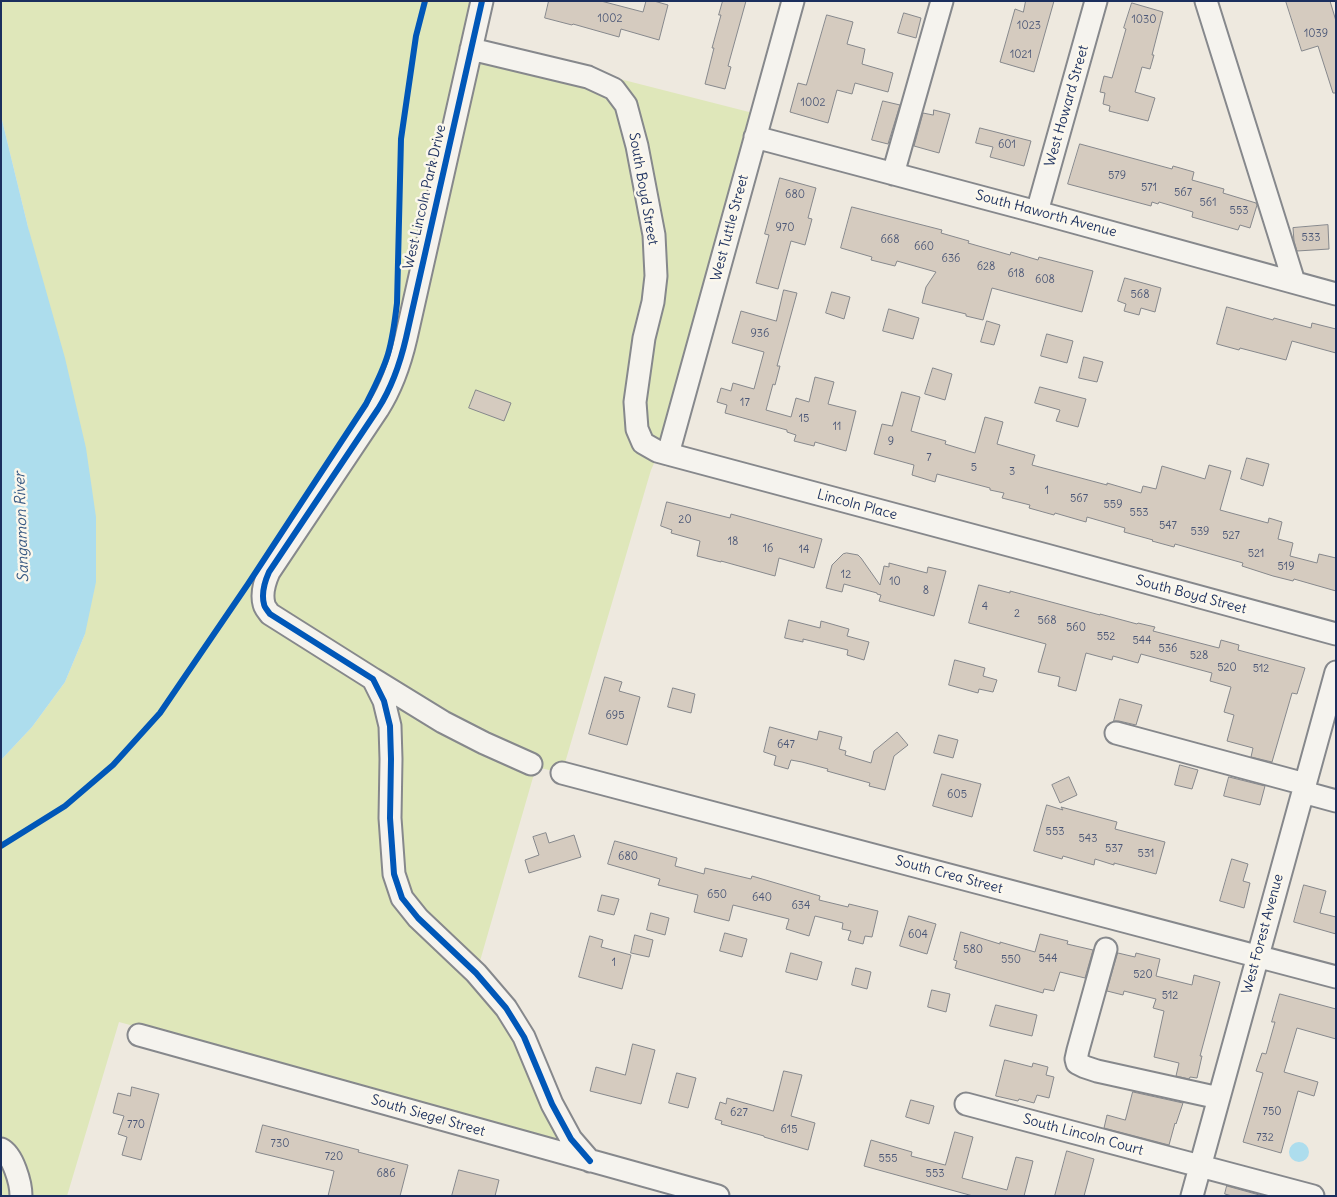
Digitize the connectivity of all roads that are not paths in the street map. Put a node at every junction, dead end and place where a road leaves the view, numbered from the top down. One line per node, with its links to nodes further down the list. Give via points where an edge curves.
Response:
1 (482, 1): 6 (street, West Lincoln Park Drive)
2 (794, 1): 7 (street, West Tuttle Street)
3 (942, 1): 8 (street)
4 (1096, 1): 9 (street, West Howard Street)
5 (1206, 1): 10 (street)
6 (471, 49): 12 (street, South Boyd Street, via 588,76 614,89 626,105 654,235 656,276 635,402 637,429 643,443); 16 (street, West Lincoln Park Drive, via 396,376 378,409 270,572 263,593 264,605 270,614)
7 (755, 137): 8 (street, South Haworth Avenue); 12 (street, West Tuttle Street)
8 (893, 174): 9 (street, South Haworth Avenue)
9 (1037, 212): 10 (street, South Haworth Avenue)
10 (1294, 282): 11 (street, South Haworth Avenue)
11 (1336, 294)
12 (668, 454): 13 (street, Lincoln Place)
13 (1046, 555): 14 (street, South Boyd Street)
14 (1336, 634)
15 (1336, 672): 20 (street, West Forest Avenue)
16 (373, 679): 18 (street, West Lincoln Park Drive, via 443,722); 29 (street, via 384,701 390,726 393,864 402,898 506,1008 524,1037 556,1113 571,1139)
17 (1116, 733): 20 (street)
18 (531, 764)
19 (562, 774): 23 (street, South Crea Street)
20 (1304, 788): 21 (street); 23 (street, West Forest Avenue)
21 (1336, 801)
22 (1106, 949): 26 (street, via 1077,1064)
23 (1257, 956): 24 (street, South Crea Street); 26 (street, West Forest Avenue)
24 (1336, 977)
25 (140, 1035): 29 (street, South Siegel Street)
26 (1219, 1098): 30 (street, West Forest Avenue)
27 (966, 1104): 30 (street, South Lincoln Court)
28 (1, 1149): 31 (street, via 6,1152 16,1172)
29 (590, 1161): 32 (street, South Siegel Street)
30 (1200, 1166): 33 (street, West Forest Avenue); 34 (street, South Lincoln Court)
31 (21, 1196)
32 (718, 1196)
33 (1192, 1196)
34 (1312, 1196)

